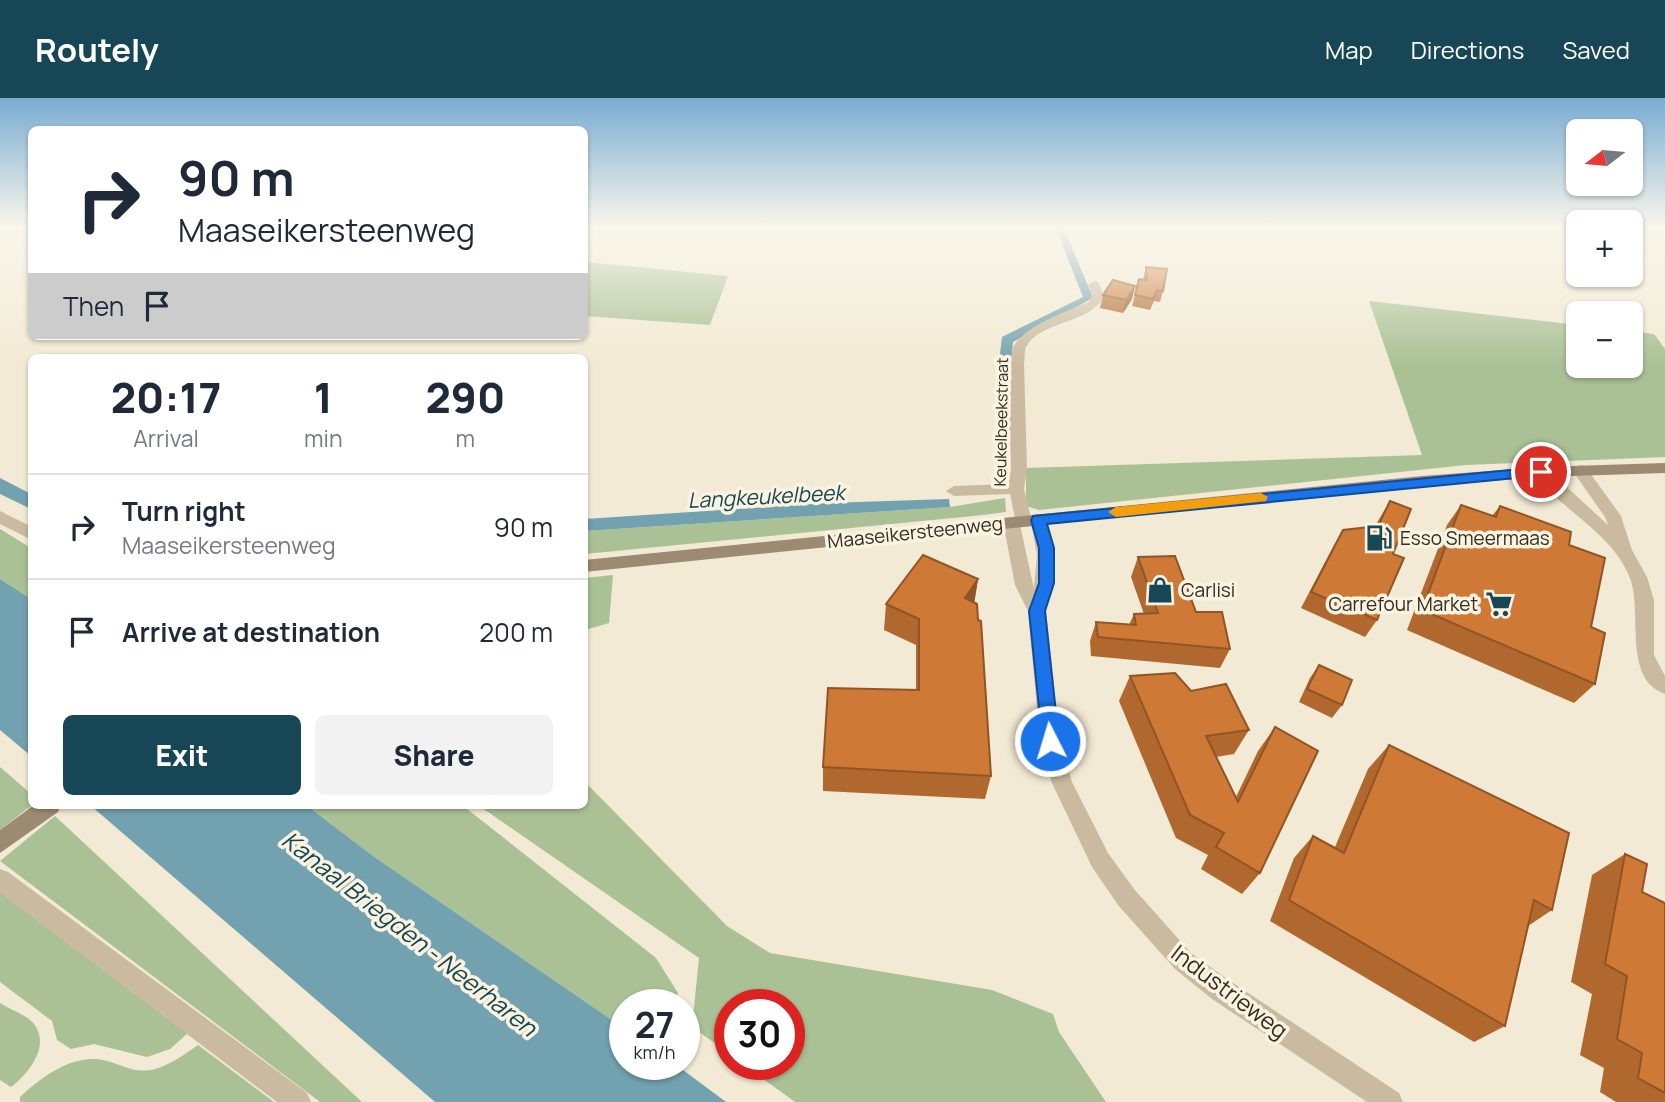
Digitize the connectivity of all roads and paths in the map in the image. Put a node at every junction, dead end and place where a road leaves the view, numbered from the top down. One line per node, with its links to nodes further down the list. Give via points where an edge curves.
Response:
1 (1094, 285): 5 (street, Keukelbeekstraat, via 1098,296 1094,304 1033,334 1020,346)
2 (1665, 468): 3 (main road, Maaseikersteenweg)
3 (1580, 470): 4 (main road, Maaseikersteenweg); 10 (street, via 1613,516)
4 (1541, 472): 8 (main road, Maaseikersteenweg); 10 (street)
5 (1016, 489): 6 (street); 8 (street, Keukelbeekstraat)
6 (954, 491)
7 (0, 517): 9 (street)
8 (1024, 521): 11 (main road, Maaseikersteenweg); 12 (street, Industrieweg, via 1024,584); 12 (street, Industrieweg, via 1046,548 1046,583)
9 (28, 532)
10 (1625, 550): 13 (street, via 1645,600 1645,655 1657,681)
11 (588, 566)
12 (1037, 611): 18 (street, Industrieweg, via 1050,741 1062,783 1100,860 1126,897 1183,961)
13 (1665, 686)
14 (46, 809): 15 (main road)
15 (4, 841)
16 (0, 880): 17 (street)
17 (298, 1102)
18 (1390, 1102)

